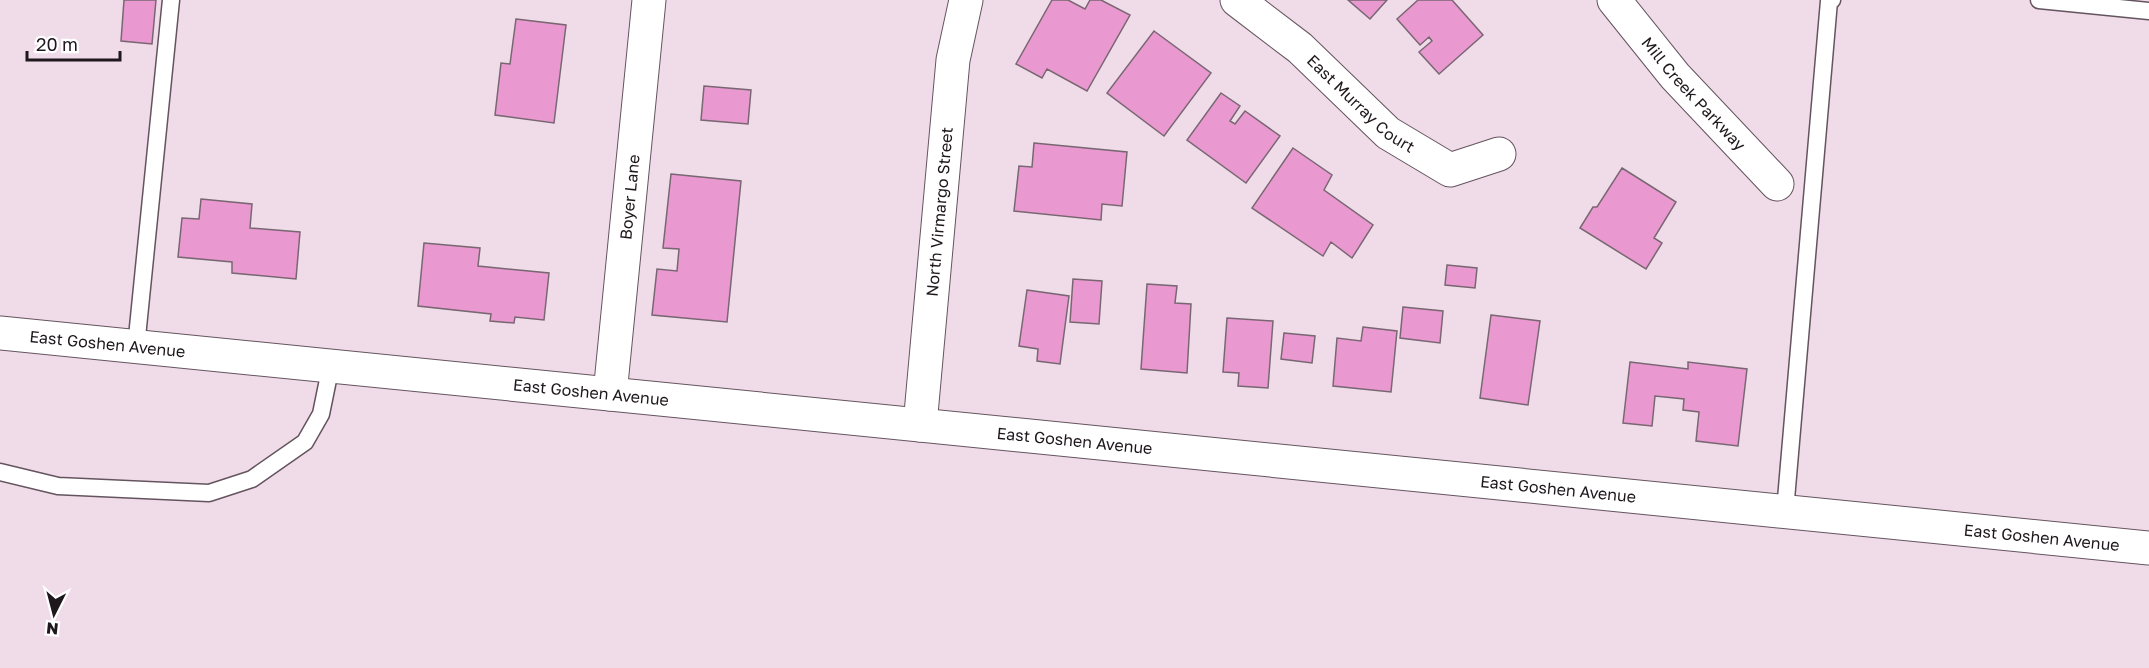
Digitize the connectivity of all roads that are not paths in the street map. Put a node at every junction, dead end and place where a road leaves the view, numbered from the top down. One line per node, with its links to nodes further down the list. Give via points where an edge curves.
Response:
1 (171, 0): 12 (lane)
2 (649, 0): 14 (street, Boyer Lane)
3 (966, 0): 15 (street, North Virmargo Street, via 953,60)
4 (1237, 0): 9 (street, East Murray Court, via 1300,48 1388,133 1450,170)
5 (1614, 0): 10 (street, Mill Creek Parkway, via 1676,76)
6 (1832, 0): 17 (lane)
7 (2039, 0): 8 (lane)
8 (2149, 11)
9 (1499, 154)
10 (1777, 183)
11 (0, 333): 12 (street, East Goshen Avenue)
12 (136, 347): 13 (street, East Goshen Avenue)
13 (331, 365): 14 (street, East Goshen Avenue); 16 (lane, via 321,414 305,442 252,479 231,486 209,493 58,486)
14 (610, 394): 15 (street, East Goshen Avenue)
15 (920, 425): 17 (street, East Goshen Avenue)
16 (0, 472)
17 (1785, 512): 18 (street, East Goshen Avenue)
18 (2149, 548)

